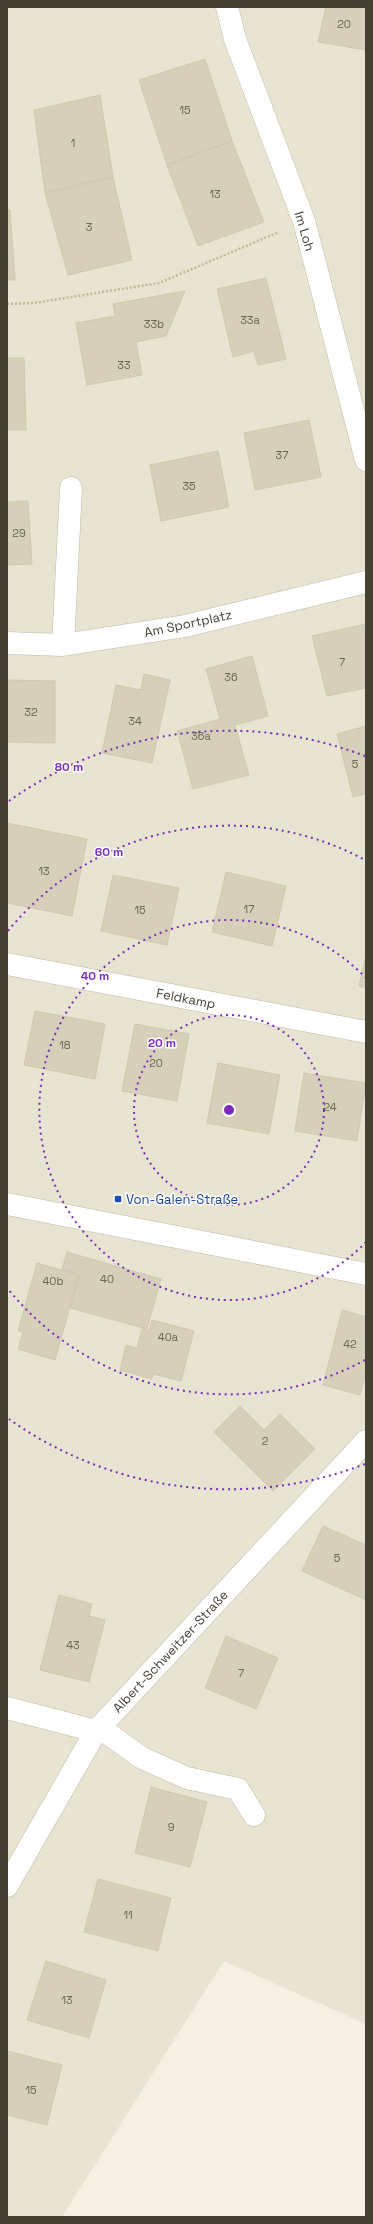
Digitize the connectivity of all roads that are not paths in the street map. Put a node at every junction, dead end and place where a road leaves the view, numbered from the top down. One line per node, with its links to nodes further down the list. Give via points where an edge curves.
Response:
1 (227, 7): 2 (street, Im Loh, via 235,39 304,222)
2 (366, 460)
3 (71, 488): 6 (street)
4 (366, 582): 6 (street, Am Sportplatz, via 185,626)
5 (7, 643): 6 (street, Am Sportplatz)
6 (63, 645)
7 (7, 964): 8 (street, Feldkamp)
8 (366, 1032)
9 (7, 1204): 10 (street)
10 (366, 1274)
11 (366, 1441): 13 (street, Albert-Schweitzer-Straße)
12 (7, 1708): 13 (street)
13 (97, 1729): 14 (street, via 142,1758 187,1778 238,1789); 15 (street, Albert-Schweitzer-Straße)
14 (254, 1815)
15 (7, 1886)

